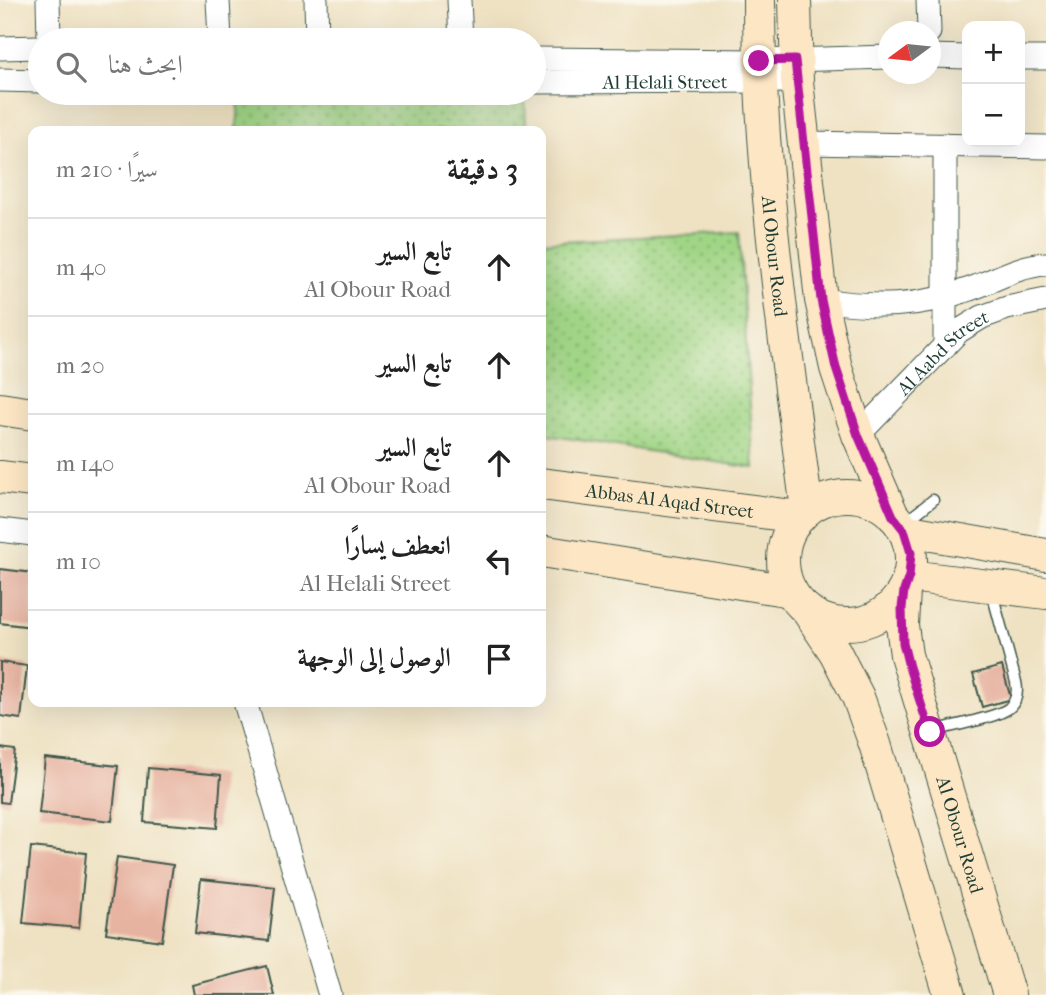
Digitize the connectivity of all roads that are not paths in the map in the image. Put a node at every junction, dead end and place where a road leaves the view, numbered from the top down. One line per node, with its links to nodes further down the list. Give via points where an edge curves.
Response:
1 (48, 0): 9 (street)
2 (218, 0): 10 (street)
3 (316, 0): 11 (street)
4 (459, 0): 12 (street)
5 (759, 0): 21 (street, Al Obour Road)
6 (795, 0): 22 (street, Al Obour Road)
7 (928, 0): 8 (street)
8 (929, 21)
9 (49, 28)
10 (219, 28)
11 (317, 28)
12 (460, 28)
13 (28, 47): 14 (street)
14 (0, 48)
15 (941, 56): 16 (street)
16 (962, 57)
17 (1025, 58): 18 (street)
18 (1046, 58)
19 (878, 59): 22 (street, Al Helali Street)
20 (546, 60): 21 (street, Al Helali Street)
21 (760, 71): 22 (street, Al Helali Street); 25 (street, Al Helali Street); 43 (street, Al Obour Road)
22 (796, 71): 26 (street, Al Obour Road)
23 (0, 80): 24 (street)
24 (28, 81)
25 (546, 81)
26 (804, 143): 27 (street); 33 (street, Al Obour Road)
27 (945, 145): 28 (street); 32 (street)
28 (962, 145)
29 (1025, 145): 30 (street)
30 (1046, 147)
31 (1046, 264): 32 (street, Al Aabd Street, via 1016,269)
32 (943, 298): 33 (street, Al Aabd Street, via 902,306); 35 (street)
33 (821, 300): 38 (street, Al Obour Road, via 836,368)
34 (1046, 300): 35 (street, Al Aabd Street, via 982,317)
35 (945, 346): 38 (street, Al Aabd Street)
36 (0, 409): 37 (street)
37 (28, 413)
38 (858, 435): 44 (street, Al Obour Road)
39 (0, 477): 40 (street)
40 (28, 480)
41 (546, 485): 43 (street, Abbas Al Aqad Street)
42 (933, 500): 44 (lane)
43 (803, 514): 44 (street, via 823,501 860,497 878,504); 52 (street, via 789,534 784,553 785,573)
44 (899, 524): 48 (street); 49 (street, via 911,553)
45 (0, 530): 46 (street)
46 (28, 533)
47 (546, 552): 52 (street)
48 (1046, 555)
49 (907, 583): 50 (street); 52 (street, via 890,609 849,625 826,621); 54 (street, Al Obour Road, via 902,625 906,655)
50 (990, 587): 51 (street); 54 (lane, via 1017,696 1003,711)
51 (1046, 593)
52 (799, 601): 56 (street, via 835,652 858,697)
53 (246, 707): 55 (street)
54 (930, 732): 57 (street, Al Obour Road)
55 (330, 995)
56 (950, 995)
57 (1009, 995)

